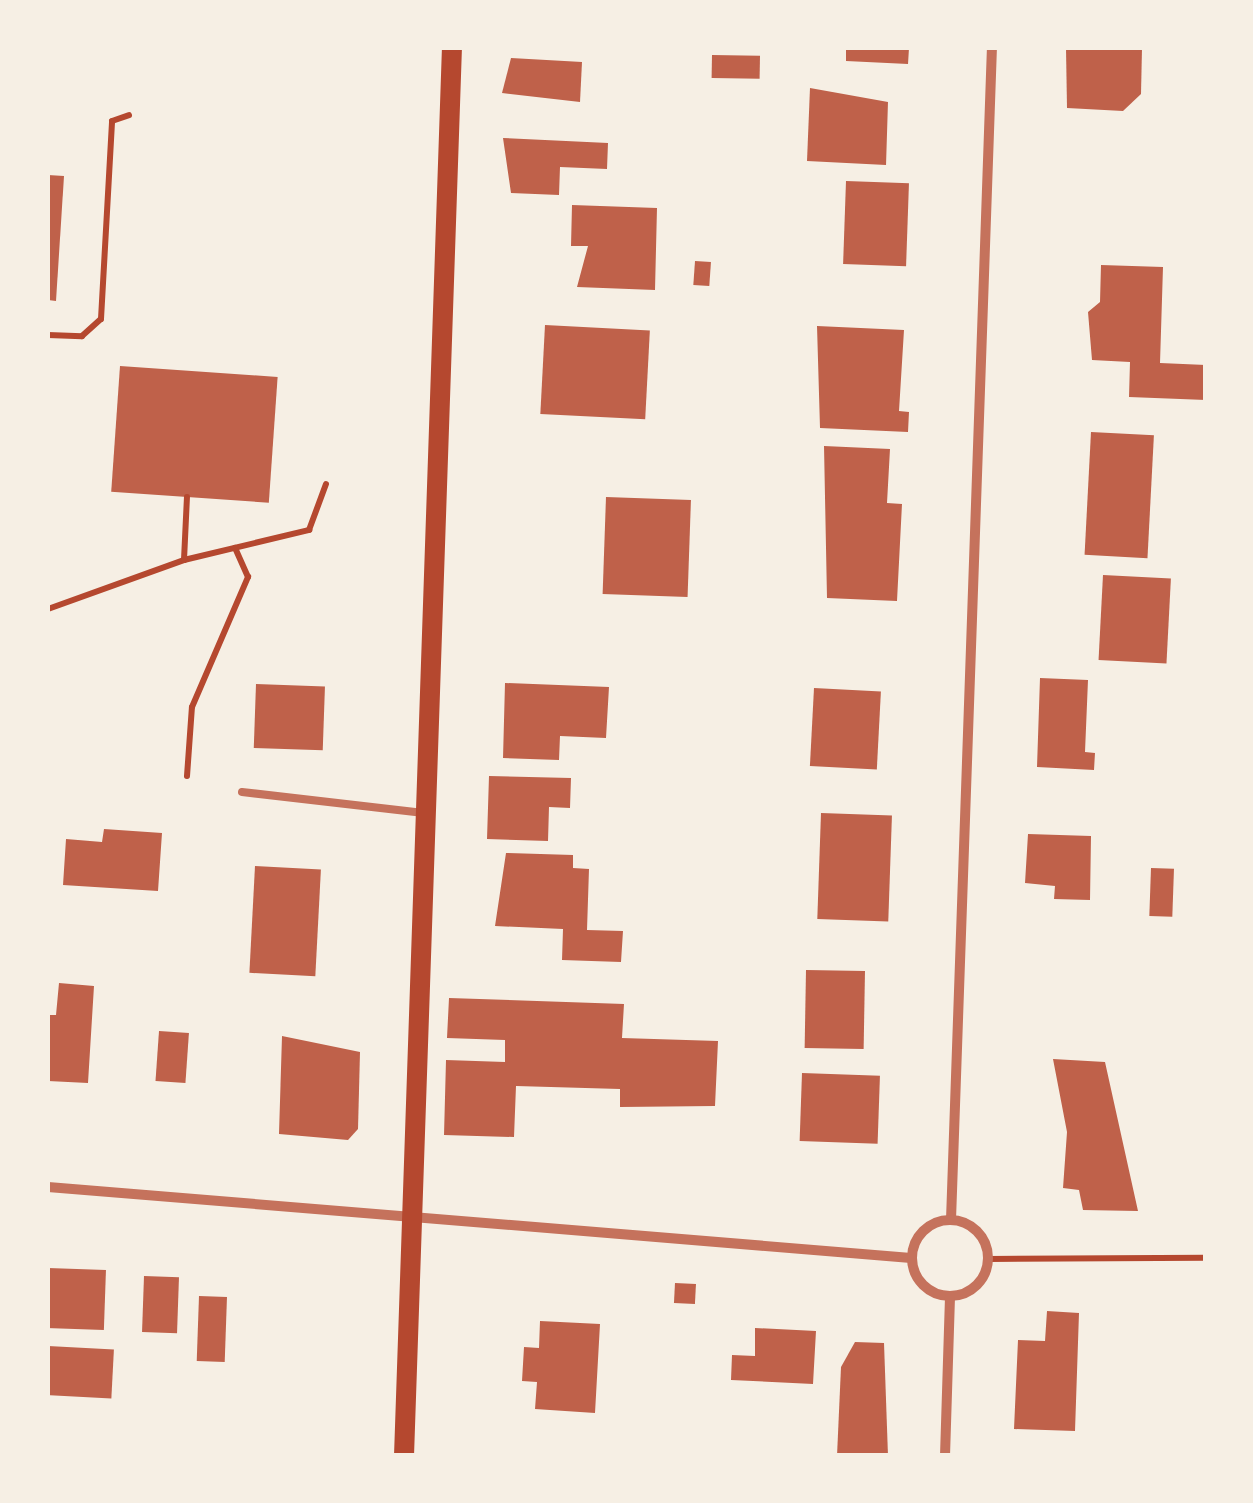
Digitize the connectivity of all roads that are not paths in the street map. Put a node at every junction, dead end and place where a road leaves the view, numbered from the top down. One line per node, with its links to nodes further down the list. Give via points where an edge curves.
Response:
1 (452, 48): 4 (main road)
2 (992, 48): 7 (street)
3 (242, 792): 4 (lane)
4 (428, 814): 6 (main road)
5 (48, 1188): 6 (street)
6 (408, 1214): 8 (street); 10 (main road)
7 (951, 1220): 8 (street, via 919,1236); 9 (street, via 982,1236 989,1259 981,1281)
8 (912, 1258): 9 (street, via 928,1288)
9 (950, 1296): 11 (street)
10 (404, 1456)
11 (945, 1456)

